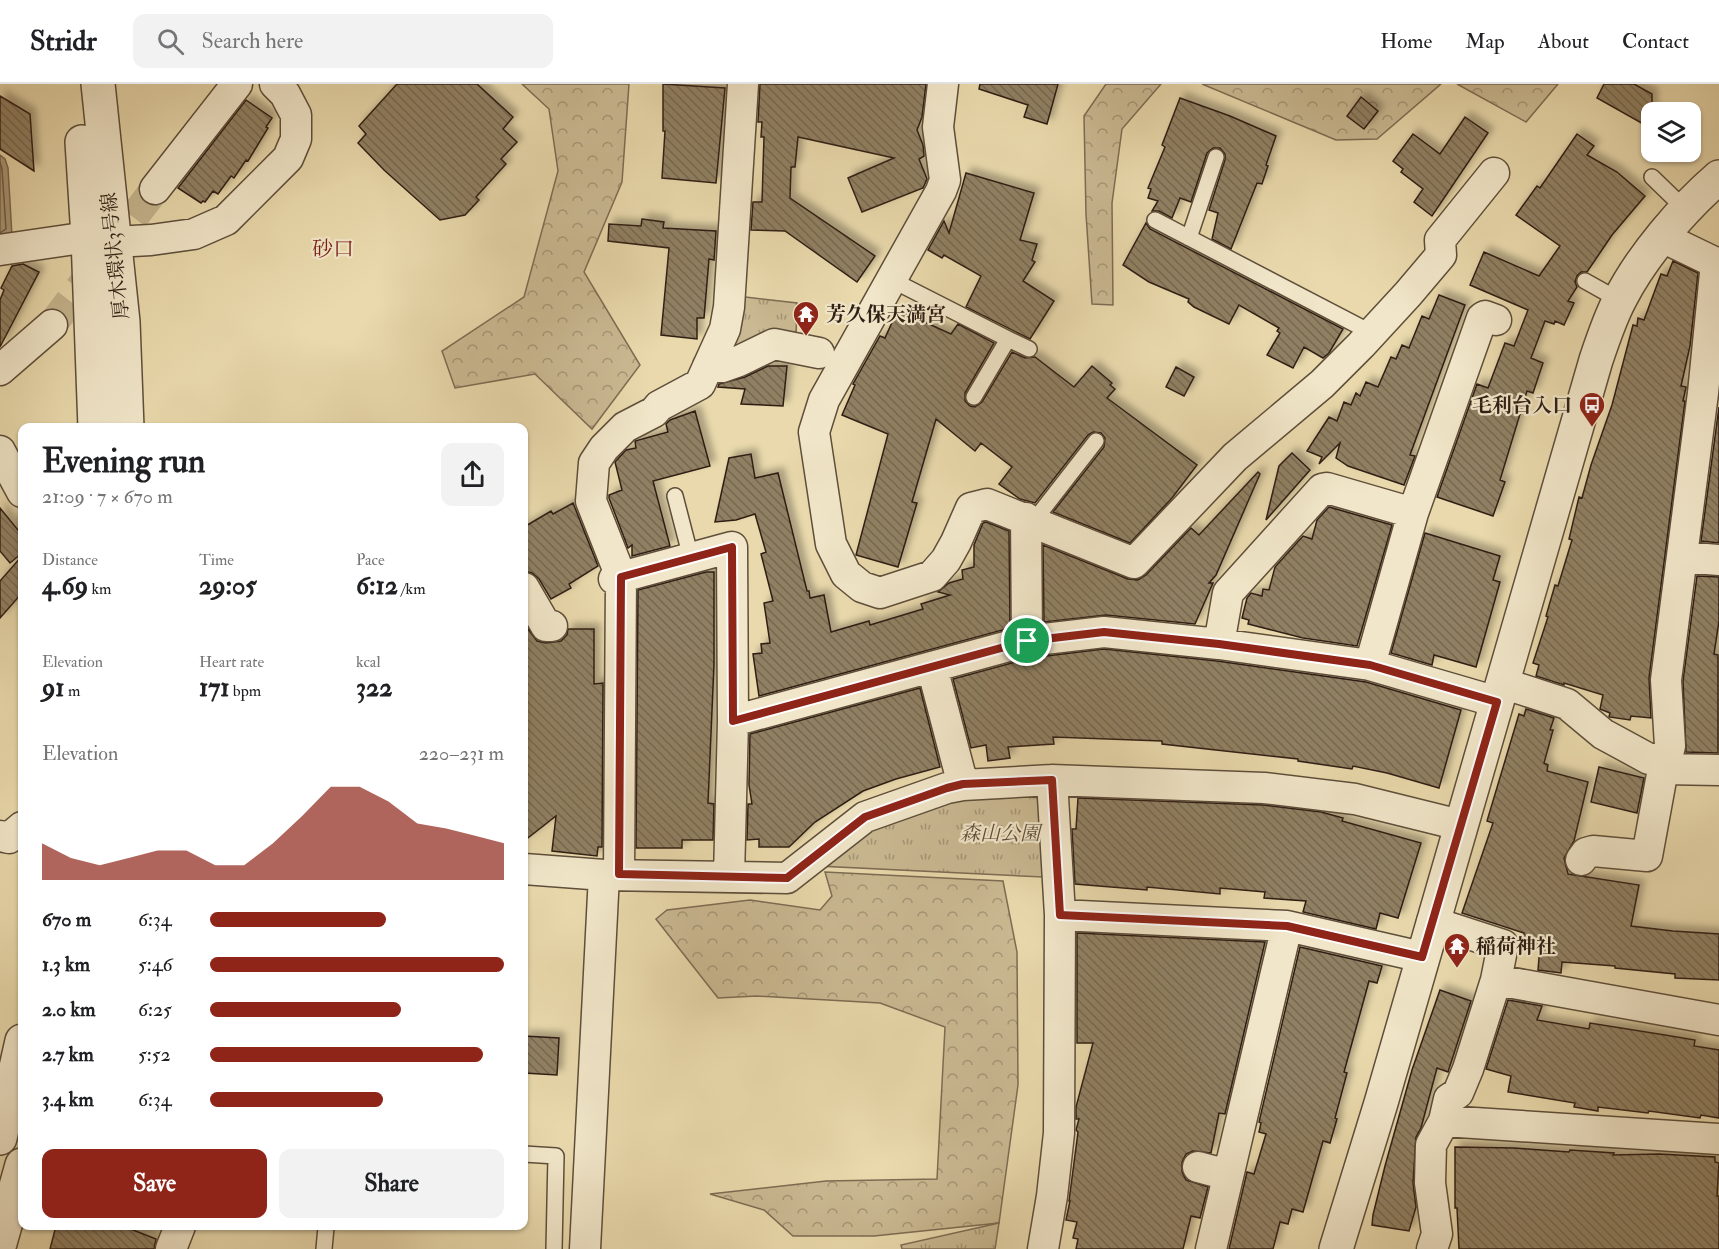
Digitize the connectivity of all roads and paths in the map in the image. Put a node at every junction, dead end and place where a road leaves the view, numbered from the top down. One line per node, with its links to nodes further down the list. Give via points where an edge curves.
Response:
1 (78, 84): 16 (street, 厚木環状3号線)
2 (98, 84): 16 (street, 厚木環状3号線)
3 (237, 84): 11 (street)
4 (275, 84): 16 (street, via 296,115 296,140 288,158 226,220 194,234 151,240)
5 (743, 84): 28 (street, via 746,192 725,329)
6 (943, 84): 19 (street, via 938,127 945,180)
7 (1216, 157): 15 (lane)
8 (1494, 173): 24 (street, via 1440,240 1441,255)
9 (1652, 177): 12 (lane)
10 (1719, 177): 12 (street)
11 (154, 189)
12 (1686, 210): 14 (street)
13 (1155, 220): 15 (lane)
14 (1662, 237): 18 (street, via 1716,262); 21 (street)
15 (1189, 238): 24 (lane)
16 (101, 239): 17 (street); 32 (street, 厚木環状3号線); 33 (street, 厚木環状3号線, via 123,322)
17 (0, 250)
18 (1718, 268): 30 (street)
19 (892, 280): 25 (lane); 39 (street, via 824,400 814,432 831,544 846,574 862,587 880,592 932,576 946,560 971,508 987,504)
20 (1585, 281): 21 (lane)
21 (1619, 300): 50 (street, via 1596,360)
22 (1496, 320): 38 (street, via 1482,318)
23 (52, 325): 29 (street)
24 (1372, 333): 39 (street, via 1322,384 1235,457 1134,563)
25 (1008, 339): 26 (lane); 31 (lane)
26 (1029, 349)
27 (819, 353): 28 (street, via 774,344 722,367)
28 (708, 366): 43 (street, via 700,384 625,427 594,463 591,501)
29 (0, 370)
30 (1711, 393): 40 (street)
31 (974, 397)
32 (95, 423)
33 (127, 423)
34 (1096, 441): 39 (lane)
35 (0, 451): 36 (street)
36 (18, 484)
37 (675, 496): 41 (lane)
38 (1413, 513): 47 (street, via 1322,489 1228,594); 48 (street)
39 (1029, 520): 46 (street)
40 (1682, 557): 42 (street); 52 (street, via 1666,680 1670,746)
41 (691, 558): 43 (street); 51 (street, via 732,547)
42 (1719, 560)
43 (618, 578): 61 (street)
44 (528, 595): 45 (street, via 546,626)
45 (552, 626)
46 (1027, 641): 47 (street, via 1104,632); 49 (street)
47 (1219, 644): 48 (street)
48 (1370, 665): 50 (street)
49 (932, 667): 51 (street); 55 (street)
50 (1500, 693): 52 (street, via 1568,704 1603,734); 56 (street)
51 (733, 721): 62 (street)
52 (1665, 764): 53 (street); 59 (street, via 1647,856 1593,851)
53 (1719, 771)
54 (1052, 780): 55 (street); 56 (street, via 1276,789 1355,799); 63 (street)
55 (963, 784): 62 (street, via 865,817 787,878)
56 (1460, 825): 64 (street)
57 (18, 830): 58 (street, via 9,838)
58 (0, 836)
59 (1581, 860)
60 (528, 869): 61 (street)
61 (611, 874): 62 (street); 84 (street)
62 (729, 878)
63 (1060, 915): 65 (street); 85 (street, via 1059,1133)
64 (1432, 922): 66 (street); 67 (street, via 1503,945)
65 (1287, 926): 66 (street); 75 (street)
66 (1422, 957): 80 (street)
67 (1496, 980): 68 (street); 70 (street, via 1468,1069 1458,1093 1449,1099)
68 (1719, 1020)
69 (18, 1059): 71 (street)
70 (1444, 1121): 72 (street); 87 (street, via 1431,1145 1430,1183 1437,1234)
71 (0, 1138)
72 (1719, 1139)
73 (528, 1154): 83 (lane, via 556,1156)
74 (1198, 1167): 75 (street)
75 (1228, 1175): 86 (street)
76 (18, 1179): 79 (street)
77 (178, 1230): 81 (street)
78 (326, 1230): 82 (lane)
79 (0, 1243)
80 (1343, 1248)
81 (171, 1249)
82 (324, 1249)
83 (554, 1249)
84 (585, 1249)
85 (1043, 1249)
86 (1211, 1249)
87 (1432, 1249)

